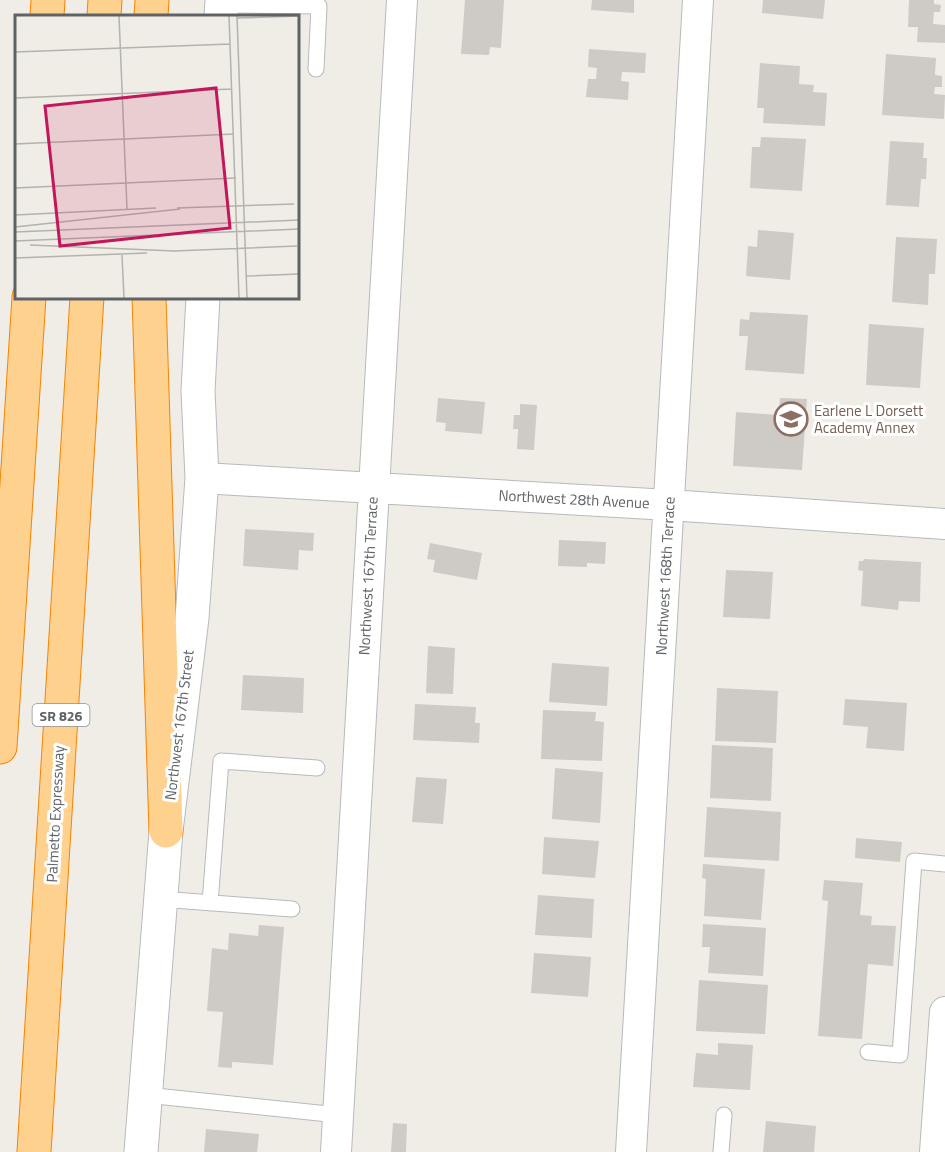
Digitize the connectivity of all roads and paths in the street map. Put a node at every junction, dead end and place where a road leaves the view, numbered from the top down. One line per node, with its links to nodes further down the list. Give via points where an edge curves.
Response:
1 (48, 0): 6 (highway)
2 (105, 0): 7 (highway)
3 (402, 0): 14 (street, Northwest 167th Terrace)
4 (698, 0): 15 (street, Northwest 168th Terrace)
5 (221, 7): 8 (lane, via 319,6)
6 (47, 15)
7 (104, 15)
8 (316, 69)
9 (29, 298): 17 (highway)
10 (87, 298): 29 (highway, Palmetto Expressway / SR 826)
11 (149, 298): 19 (highway)
12 (203, 298): 13 (street, Northwest 167th Street, via 198,391)
13 (202, 478): 14 (street, Northwest 28th Avenue); 19 (street, Northwest 167th Street, via 192,618)
14 (373, 487): 15 (street, Northwest 28th Avenue); 27 (street, Northwest 167th Terrace)
15 (669, 505): 16 (street, Northwest 28th Avenue); 32 (street, Northwest 168th Terrace)
16 (945, 524)
17 (0, 747)
18 (316, 768): 22 (lane, via 221,761)
19 (166, 831): 21 (street, Northwest 167th Street)
20 (945, 864): 25 (lane, via 914,861 900,1055)
21 (160, 899): 22 (lane); 26 (street, Northwest 167th Street)
22 (210, 903): 23 (lane)
23 (292, 909)
24 (945, 1011): 34 (street)
25 (868, 1052)
26 (146, 1095): 27 (lane); 30 (street, Northwest 167th Street)
27 (338, 1115): 31 (street, Northwest 167th Terrace)
28 (724, 1115): 33 (lane)
29 (35, 1143)
30 (141, 1152)
31 (336, 1152)
32 (635, 1152)
33 (721, 1152)
34 (935, 1152)

